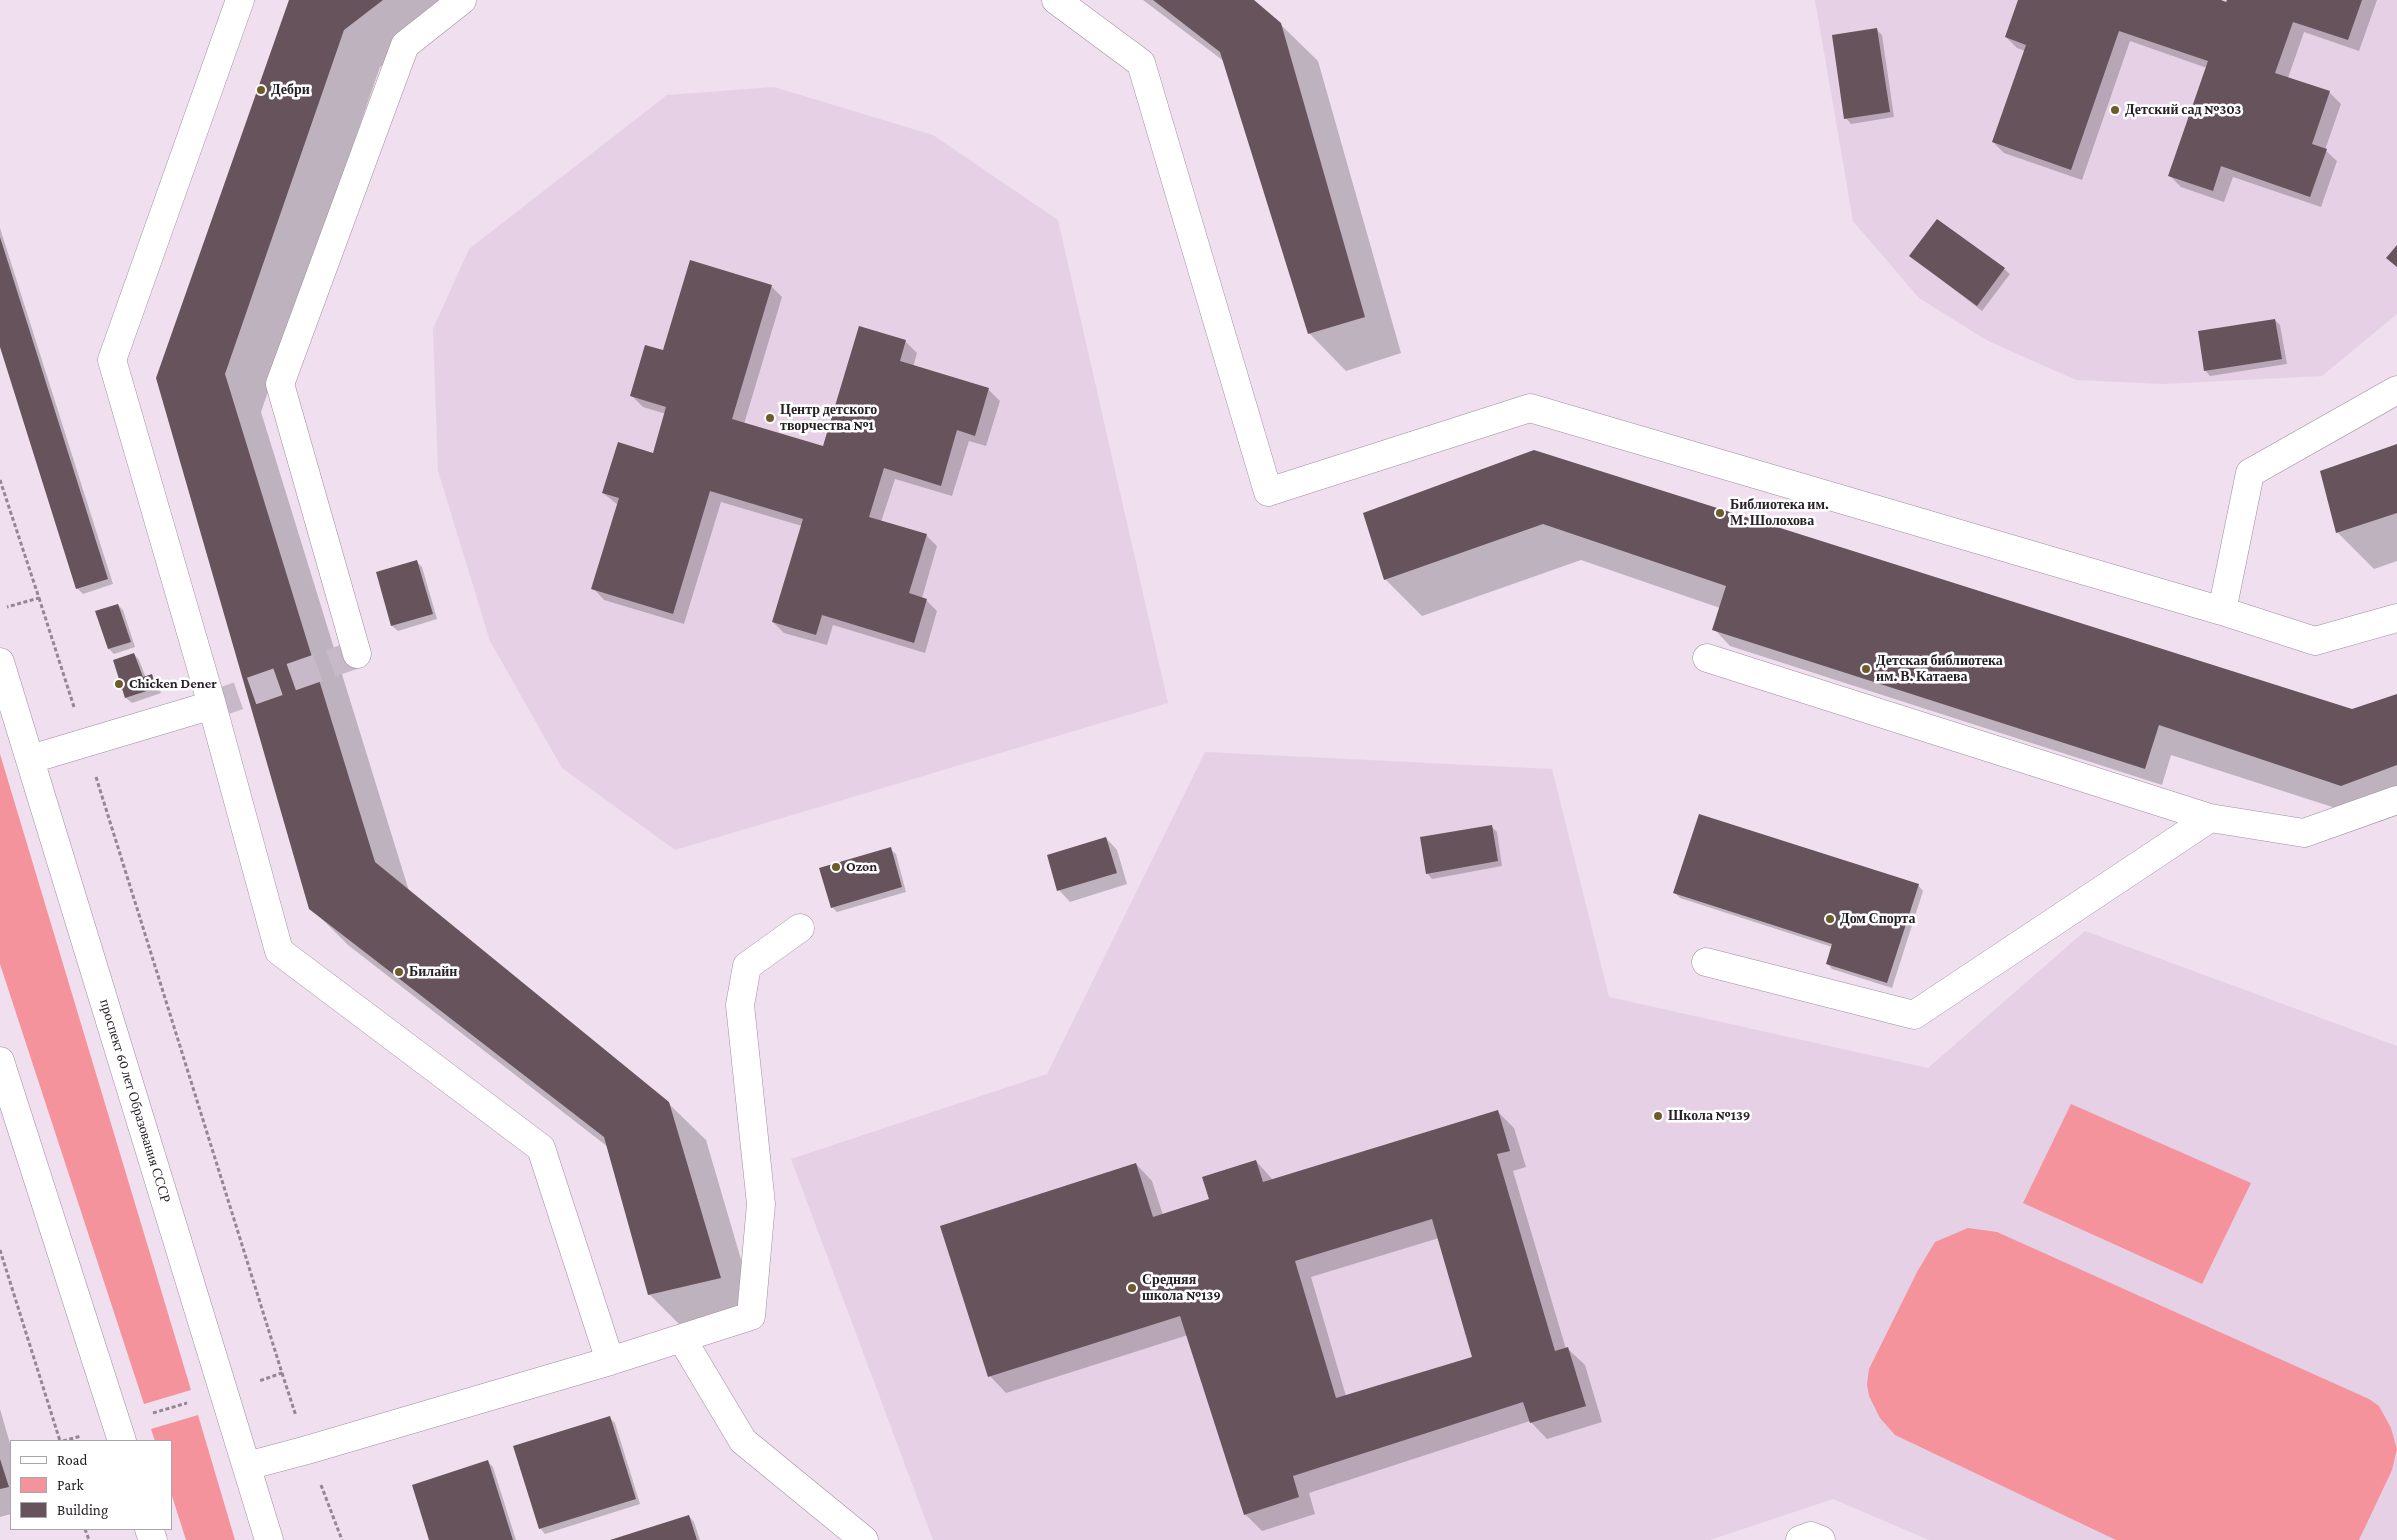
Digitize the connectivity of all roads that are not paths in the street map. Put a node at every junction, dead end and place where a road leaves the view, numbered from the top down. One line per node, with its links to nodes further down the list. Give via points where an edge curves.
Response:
1 (240, 0): 10 (main road, via 112,360)
2 (462, 0): 7 (main road, via 404,45 280,384)
3 (1056, 0): 5 (main road, via 1141,64 1268,492 1530,408)
4 (2397, 390): 5 (main road, via 2250,473)
5 (2222, 611): 6 (main road, via 2315,641)
6 (2397, 618)
7 (357, 654)
8 (1707, 658): 13 (main road)
9 (0, 662): 11 (main road, проспект 60 лет Образования СССР)
10 (212, 705): 11 (main road); 18 (main road, via 279,951 541,1148)
11 (31, 759): 20 (main road, проспект 60 лет Образования СССР)
12 (2397, 800): 13 (main road, via 2304,833)
13 (2210, 818): 15 (main road, via 1914,1015)
14 (800, 928): 17 (main road, via 747,966 740,1005 761,1204 752,1316)
15 (1706, 962)
16 (0, 1061): 19 (main road)
17 (682, 1339): 18 (main road); 22 (main road, via 743,1441)
18 (610, 1361): 20 (main road)
19 (122, 1440)
20 (246, 1466): 21 (main road, проспект 60 лет Образования СССР)
21 (269, 1540)
22 (864, 1540)
23 (1800, 1540): 24 (main road, via 1811,1536)
24 (1820, 1540)

